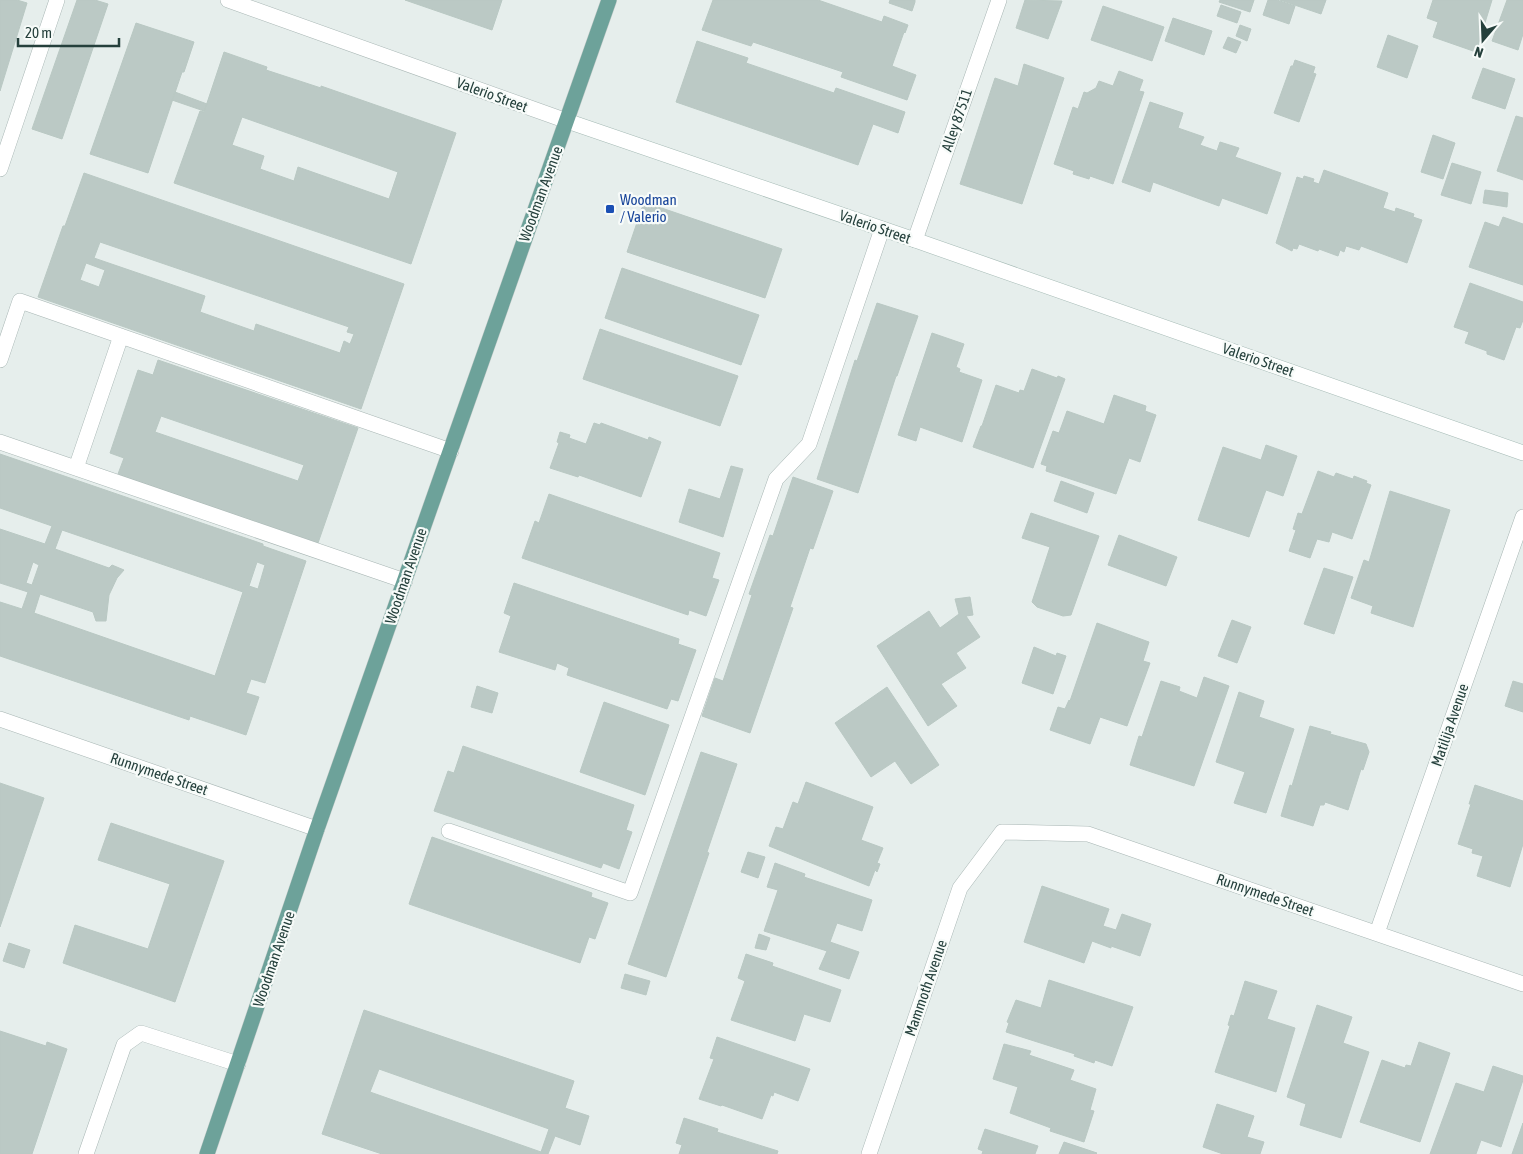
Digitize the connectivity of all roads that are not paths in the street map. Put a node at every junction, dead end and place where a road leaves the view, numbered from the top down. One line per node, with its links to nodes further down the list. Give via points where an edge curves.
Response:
1 (56, 0): 6 (street)
2 (228, 0): 5 (street, Valerio Street)
3 (609, 0): 5 (main road, Woodman Avenue)
4 (999, 0): 8 (street, Alley 87511)
5 (567, 121): 7 (street, Valerio Street); 12 (main road, Woodman Avenue)
6 (0, 169)
7 (882, 229): 8 (street, Valerio Street); 19 (street, via 809,444 776,479 630,893)
8 (915, 240): 13 (street, Valerio Street)
9 (121, 336): 10 (street, via 20,301); 12 (street); 14 (street)
10 (0, 360)
11 (0, 442): 14 (street)
12 (451, 451): 16 (main road, Woodman Avenue)
13 (1523, 453)
14 (76, 468): 16 (street)
15 (1523, 517): 21 (street, Matilija Avenue)
16 (405, 581): 18 (main road, Woodman Avenue)
17 (0, 719): 18 (street, Runnymede Street)
18 (317, 829): 23 (main road, Woodman Avenue)
19 (449, 831)
20 (1002, 832): 21 (street, Runnymede Street, via 1088,834); 26 (street, Mammoth Avenue, via 960,888)
21 (1377, 933): 22 (street, Runnymede Street)
22 (1523, 984)
23 (238, 1064): 24 (street, via 141,1033 124,1045); 25 (main road, Woodman Avenue)
24 (86, 1154)
25 (207, 1154)
26 (869, 1154)

